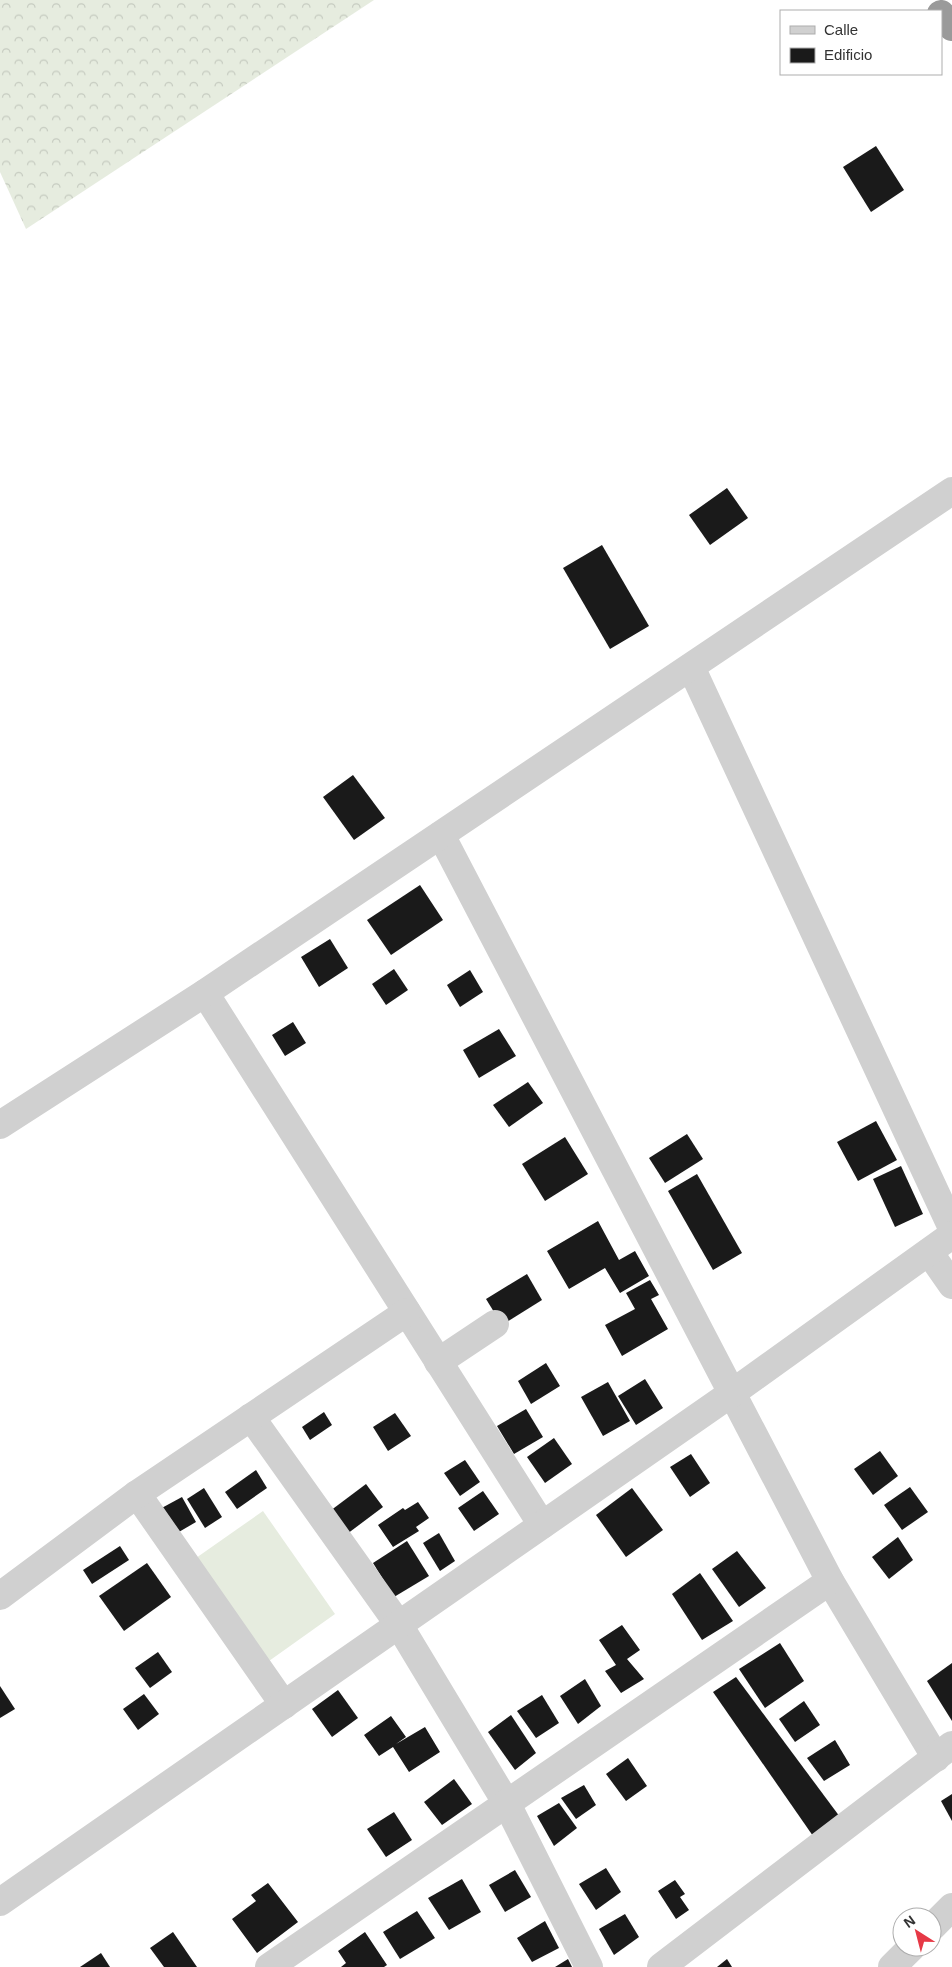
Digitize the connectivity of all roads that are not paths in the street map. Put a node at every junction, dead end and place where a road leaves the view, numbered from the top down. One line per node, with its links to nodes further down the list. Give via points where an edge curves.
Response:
1 (928, 0): 2 (highway)
2 (937, 10)
3 (942, 15): 4 (highway)
4 (952, 27)
5 (952, 491): 6 (street)
6 (691, 667): 7 (street); 10 (street)
7 (441, 835): 8 (street); 17 (street)
8 (205, 993): 9 (street); 14 (street)
9 (0, 1125)
10 (952, 1228)
11 (952, 1235): 12 (street)
12 (928, 1252): 13 (street); 17 (street)
13 (952, 1285)
14 (407, 1312): 16 (street); 18 (street)
15 (495, 1324): 16 (street)
16 (438, 1362): 20 (street)
17 (732, 1393): 20 (street); 21 (street)
18 (251, 1417): 19 (street); 23 (street)
19 (137, 1494): 22 (street); 24 (street)
20 (542, 1525): 23 (street)
21 (830, 1581): 25 (street); 26 (street)
22 (0, 1596)
23 (399, 1625): 24 (street); 26 (street)
24 (284, 1705): 27 (street)
25 (944, 1751): 33 (street)
26 (506, 1804): 31 (street); 32 (street)
27 (0, 1902)
28 (952, 1907): 29 (street)
29 (942, 1917)
30 (902, 1957): 34 (street)
31 (269, 1967)
32 (589, 1967)
33 (661, 1967)
34 (892, 1967)

